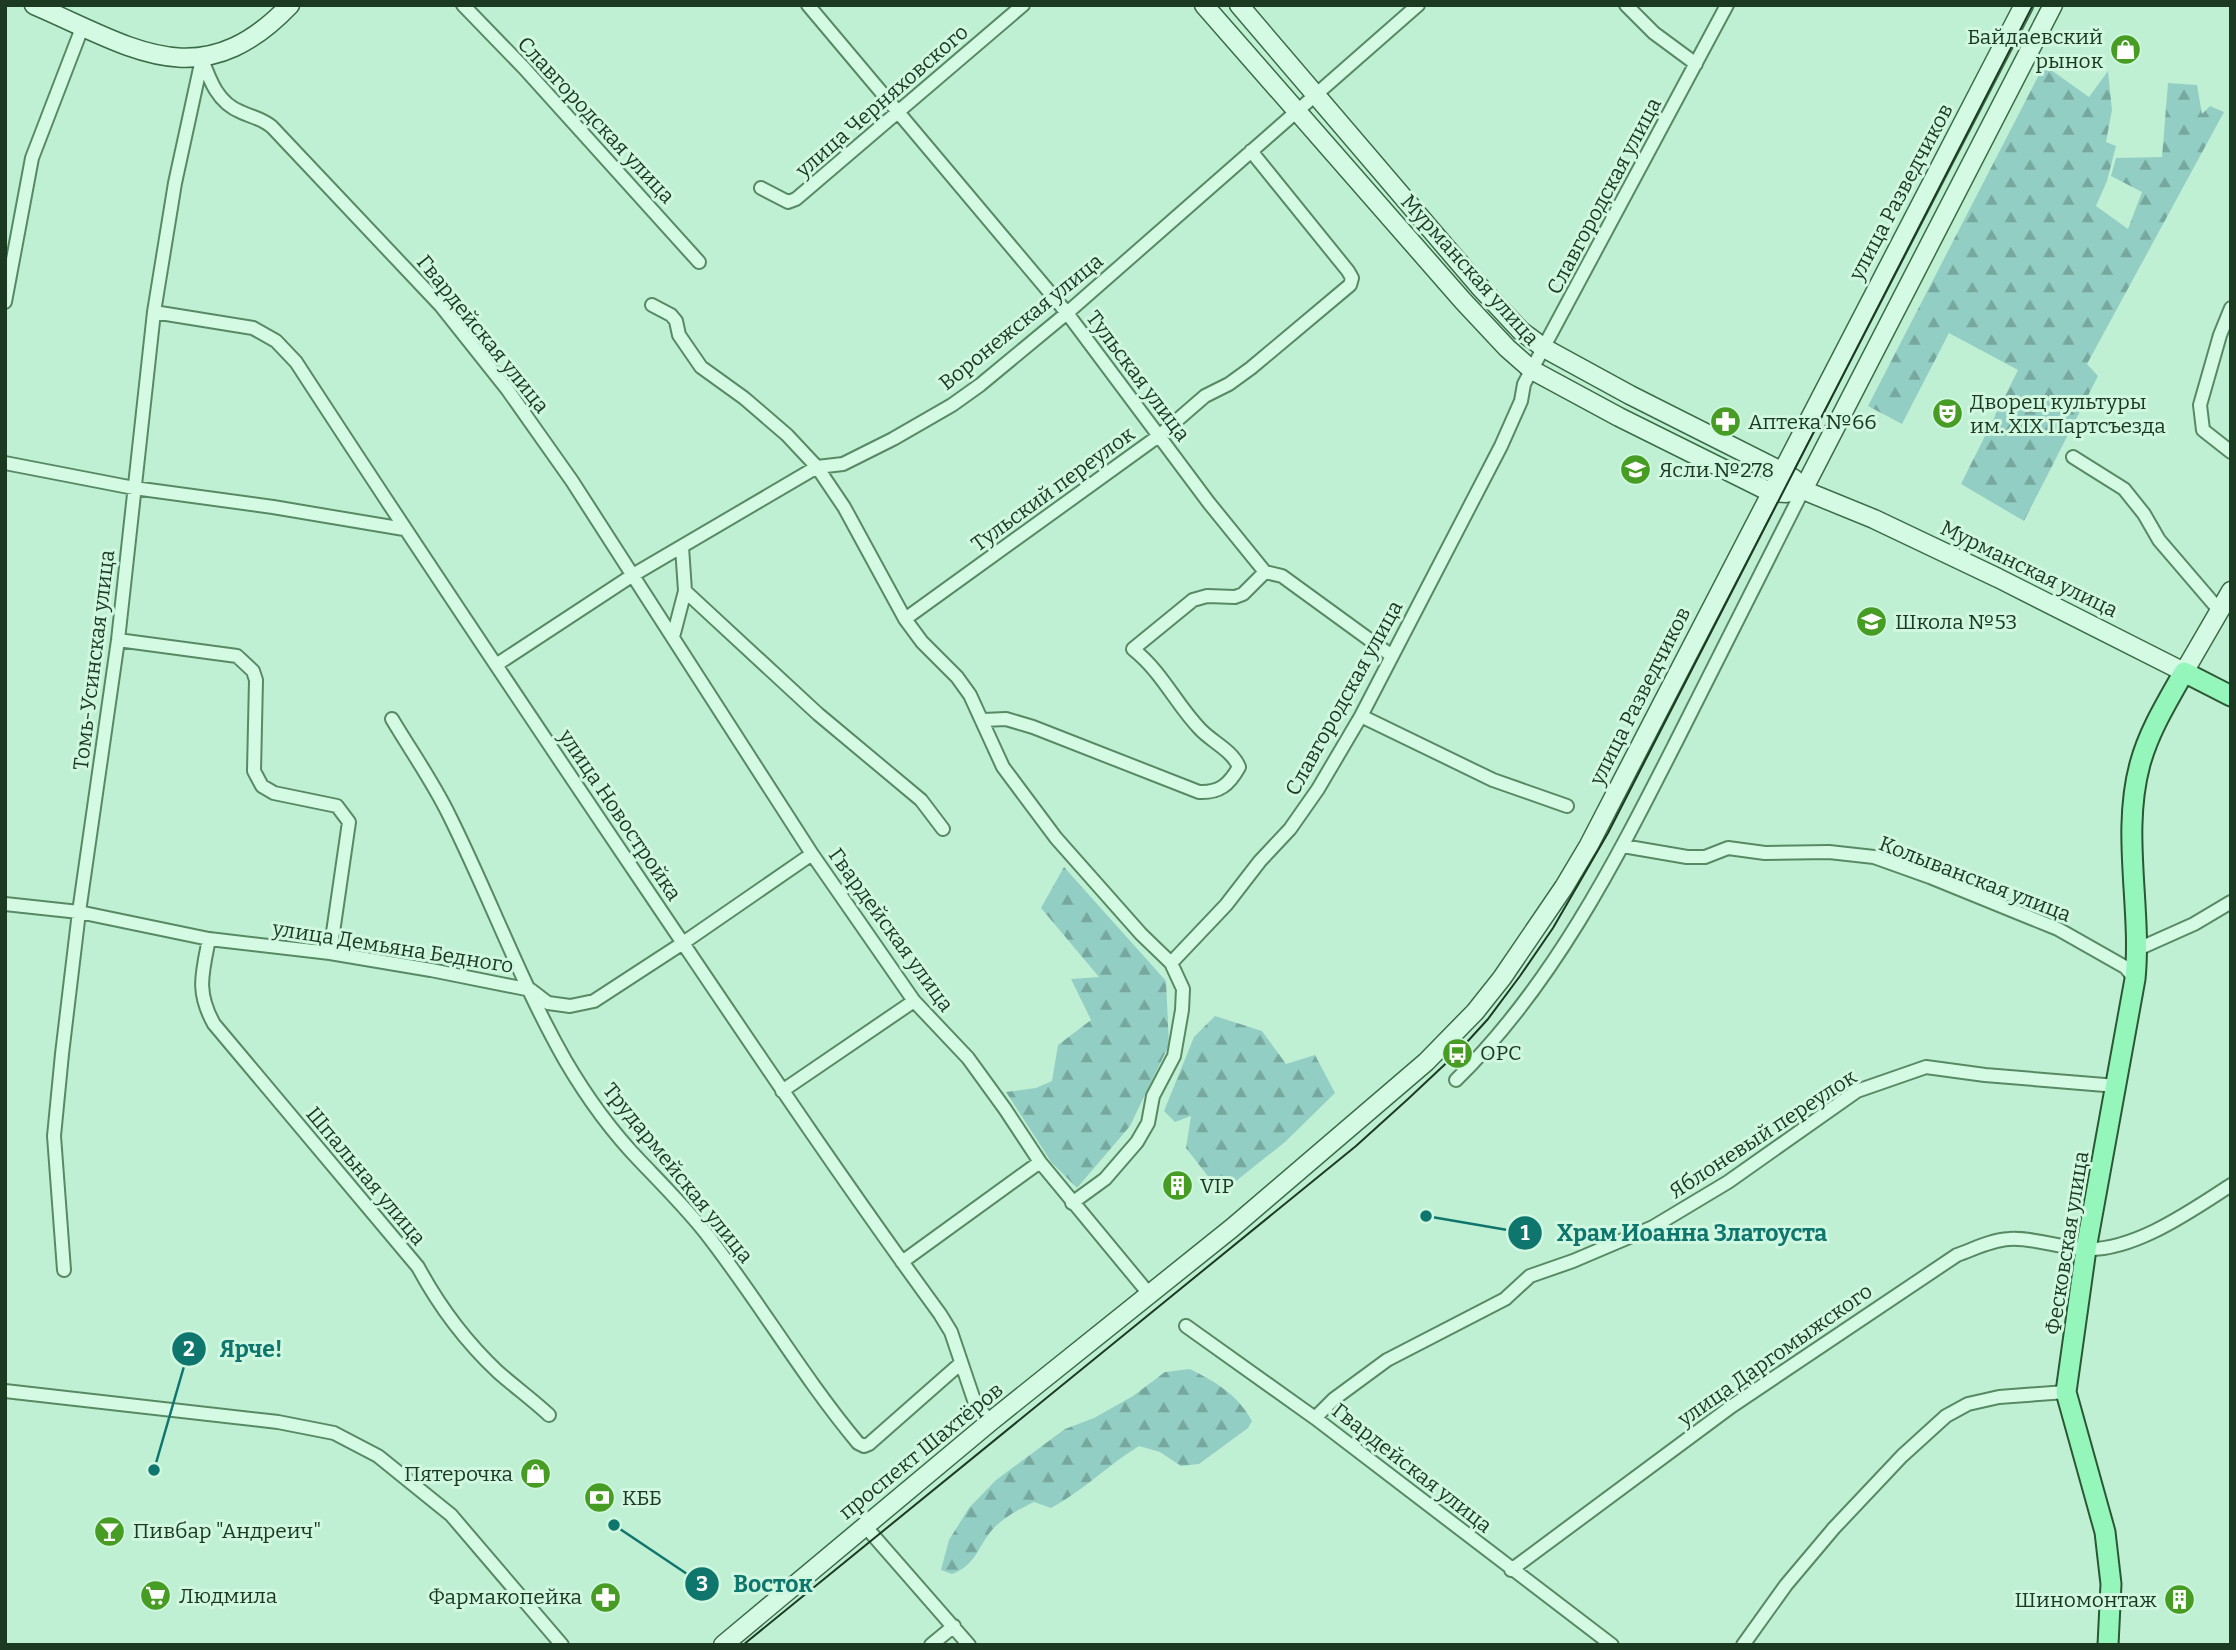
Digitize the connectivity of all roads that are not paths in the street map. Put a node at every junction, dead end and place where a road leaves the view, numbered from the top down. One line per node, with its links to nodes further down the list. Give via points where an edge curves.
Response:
1 (34, 5): 13 (main road)
2 (290, 5): 14 (main road, via 231,50)
3 (463, 5): 22 (street, Славгородская улица)
4 (808, 5): 18 (street, Тульская улица)
5 (1023, 5): 18 (street, улица Черняховского)
6 (1204, 5): 17 (main road, Мурманская улица)
7 (1239, 5): 16 (main road, Мурманская улица)
8 (1418, 5): 16 (street, Воронежская улица)
9 (1626, 5): 15 (street)
10 (1727, 5): 15 (street, Славгородская улица)
11 (2024, 5): 35 (main road, улица Разведчиков)
12 (2053, 5): 37 (main road)
13 (82, 28): 14 (main road, via 160,57); 21 (street, via 32,158)
14 (202, 59): 26 (street, Томь-Усинская улица, via 174,183); 42 (street, Гвардейская улица, via 219,97 232,109 272,127 441,306 514,399)
15 (1696, 64): 28 (street, Славгородская улица)
16 (1317, 94): 17 (street, Воронежская улица); 28 (main road, Мурманская улица, via 1479,286 1521,331)
17 (1298, 111): 19 (street, Воронежская улица); 29 (main road, Мурманская улица, via 1463,301)
18 (897, 113): 20 (street, улица Черняховского, via 796,199 788,202); 27 (street, Тульская улица)
19 (1251, 151): 27 (street, Воронежская улица); 30 (street, Тульский переулок, via 1352,278 1350,285 1251,368 1205,396)
20 (761, 188)
21 (11, 238): 23 (street)
22 (699, 262)
23 (5, 302)
24 (652, 305): 34 (street, via 676,321 679,335 701,367 744,398)
25 (2231, 308): 31 (street, via 2200,405 2203,430)
26 (154, 312): 36 (street, Томь-Усинская улица); 39 (street, улица Новостройка, via 253,328 276,341 296,362)
27 (1067, 313): 30 (street, Тульская улица); 34 (street, Воронежская улица, via 980,385 923,423 844,464)
28 (1545, 348): 29 (street, Славгородская улица); 35 (main road, Мурманская улица)
29 (1532, 370): 38 (main road, Мурманская улица); 49 (street, Славгородская улица, via 1501,446)
30 (1160, 435): 41 (street, Тульская улица); 46 (street, Тульский переулок)
31 (2231, 452)
32 (2073, 457): 45 (street, via 2124,489)
33 (5, 463): 36 (street)
34 (817, 467): 40 (street, Воронежская улица); 46 (street)
35 (1781, 471): 37 (main road, Мурманская улица); 38 (main road, улица Разведчиков)
36 (134, 488): 39 (street); 48 (street, Томь-Усинская улица)
37 (1803, 490): 38 (main road, Мурманская улица); 51 (main road, Мурманская улица, via 1998,578); 58 (street)
38 (1770, 492): 80 (main road, улица Разведчиков, via 1589,845 1502,978 1407,1080)
39 (404, 529): 50 (street, улица Новостройка)
40 (682, 547): 42 (street, Воронежская улица); 43 (street)
41 (1265, 572): 49 (street, Тульская улица, via 1282,576); 55 (street, via 1243,594 1193,600 1133,649 1160,675 1200,729 1235,759 1238,767 1227,785 1214,793 1199,792 1033,727 1006,719)
42 (633, 575): 47 (street, Гвардейская улица); 50 (street, Воронежская улица)
43 (685, 591): 47 (street); 57 (street, via 818,714 921,800)
44 (2231, 591): 45 (main road)
45 (2219, 610): 51 (main road)
46 (905, 619): 55 (street, via 957,677)
47 (673, 637): 59 (street, Гвардейская улица)
48 (118, 640): 62 (street, Томь-Усинская улица); 66 (street, via 237,656 253,671 254,771 262,786 274,793 337,806 349,822)
49 (1392, 656): 53 (street, Славгородская улица)
50 (496, 665): 64 (street, улица Новостройка)
51 (2184, 672): 52 (main road, Мурманская улица); 65 (main road, Фесковская улица, via 2152,728 2136,780 2133,843)
52 (2231, 696)
53 (1361, 716): 56 (street, via 1493,780); 67 (street, Славгородская улица, via 1290,829 1213,921)
54 (392, 719): 69 (street, Трудармейская улица, via 448,812)
55 (983, 720): 67 (street, via 1003,767 1028,803)
56 (1567, 806)
57 (943, 829)
58 (1623, 846): 68 (street, Колыванская улица, via 1687,857 1705,857 1728,848 1874,857 2058,929 2125,967); 71 (street, via 1541,979 1481,1056)
59 (812, 854): 64 (street, улица Демьяна Бедного); 70 (street, Гвардейская улица)
60 (2231, 902): 65 (street)
61 (5, 904): 62 (street, улица Демьяна Бедного)
62 (79, 912): 63 (street, улица Демьяна Бедного); 79 (street, Томь-Усинская улица, via 54,1136)
63 (209, 939): 66 (street, улица Демьяна Бедного); 85 (street, Шпальная улица, via 201,984 204,1006 214,1024 418,1267 449,1318 497,1371)
64 (683, 943): 69 (street, улица Демьяна Бедного, via 594,1001 570,1006 548,1003); 73 (street, улица Новостройка)
65 (2138, 949): 68 (main road, Фесковская улица)
66 (330, 953): 69 (street, улица Демьяна Бедного)
67 (1171, 963): 76 (street, via 1183,989 1182,1010 1174,1056 1153,1096 1148,1124 1105,1179)
68 (2136, 979): 72 (main road, Фесковская улица)
69 (531, 990): 82 (street, Трудармейская улица, via 565,1059 607,1121 706,1233 829,1409 858,1443 869,1444)
70 (914, 1000): 73 (street); 74 (street, Гвардейская улица, via 968,1058)
71 (1456, 1080)
72 (2117, 1086): 77 (main road, Фесковская улица); 86 (street, Яблоневый переулок, via 1926,1068 1857,1091 1728,1182 1653,1227 1530,1276 1505,1299 1387,1360)
73 (782, 1091): 78 (street, улица Новостройка)
74 (1040, 1162): 76 (street, Гвардейская улица); 78 (street)
75 (2231, 1185): 77 (street, улица Даргомыжского, via 2126,1243)
76 (1072, 1202): 80 (street, Гвардейская улица)
77 (2086, 1250): 84 (main road, Фесковская улица); 89 (street, улица Даргомыжского, via 2010,1238 1957,1255 1732,1406)
78 (902, 1262): 82 (street, улица Новостройка, via 951,1332)
79 (64, 1269)
80 (1150, 1295): 87 (main road, проспект Шахтёров)
81 (1186, 1326): 86 (street, Гвардейская улица)
82 (961, 1363): 87 (street, улица Новостройка, via 975,1403)
83 (5, 1391): 91 (street, via 278,1422 334,1433 378,1456 451,1515)
84 (2066, 1392): 96 (street, via 1999,1397 1968,1404 1946,1416 1834,1528); 97 (main road, Фесковская улица, via 2105,1532 2111,1584)
85 (550, 1415)
86 (1315, 1418): 89 (street, Гвардейская улица)
87 (990, 1422): 88 (main road, проспект Шахтёров)
88 (865, 1526): 90 (street); 92 (main road, проспект Шахтёров)
89 (1511, 1570): 95 (street, Гвардейская улица)
90 (954, 1626): 93 (street); 94 (street)
91 (562, 1645)
92 (723, 1645)
93 (931, 1645)
94 (969, 1645)
95 (1612, 1645)
96 (1742, 1645)
97 (2108, 1645)

